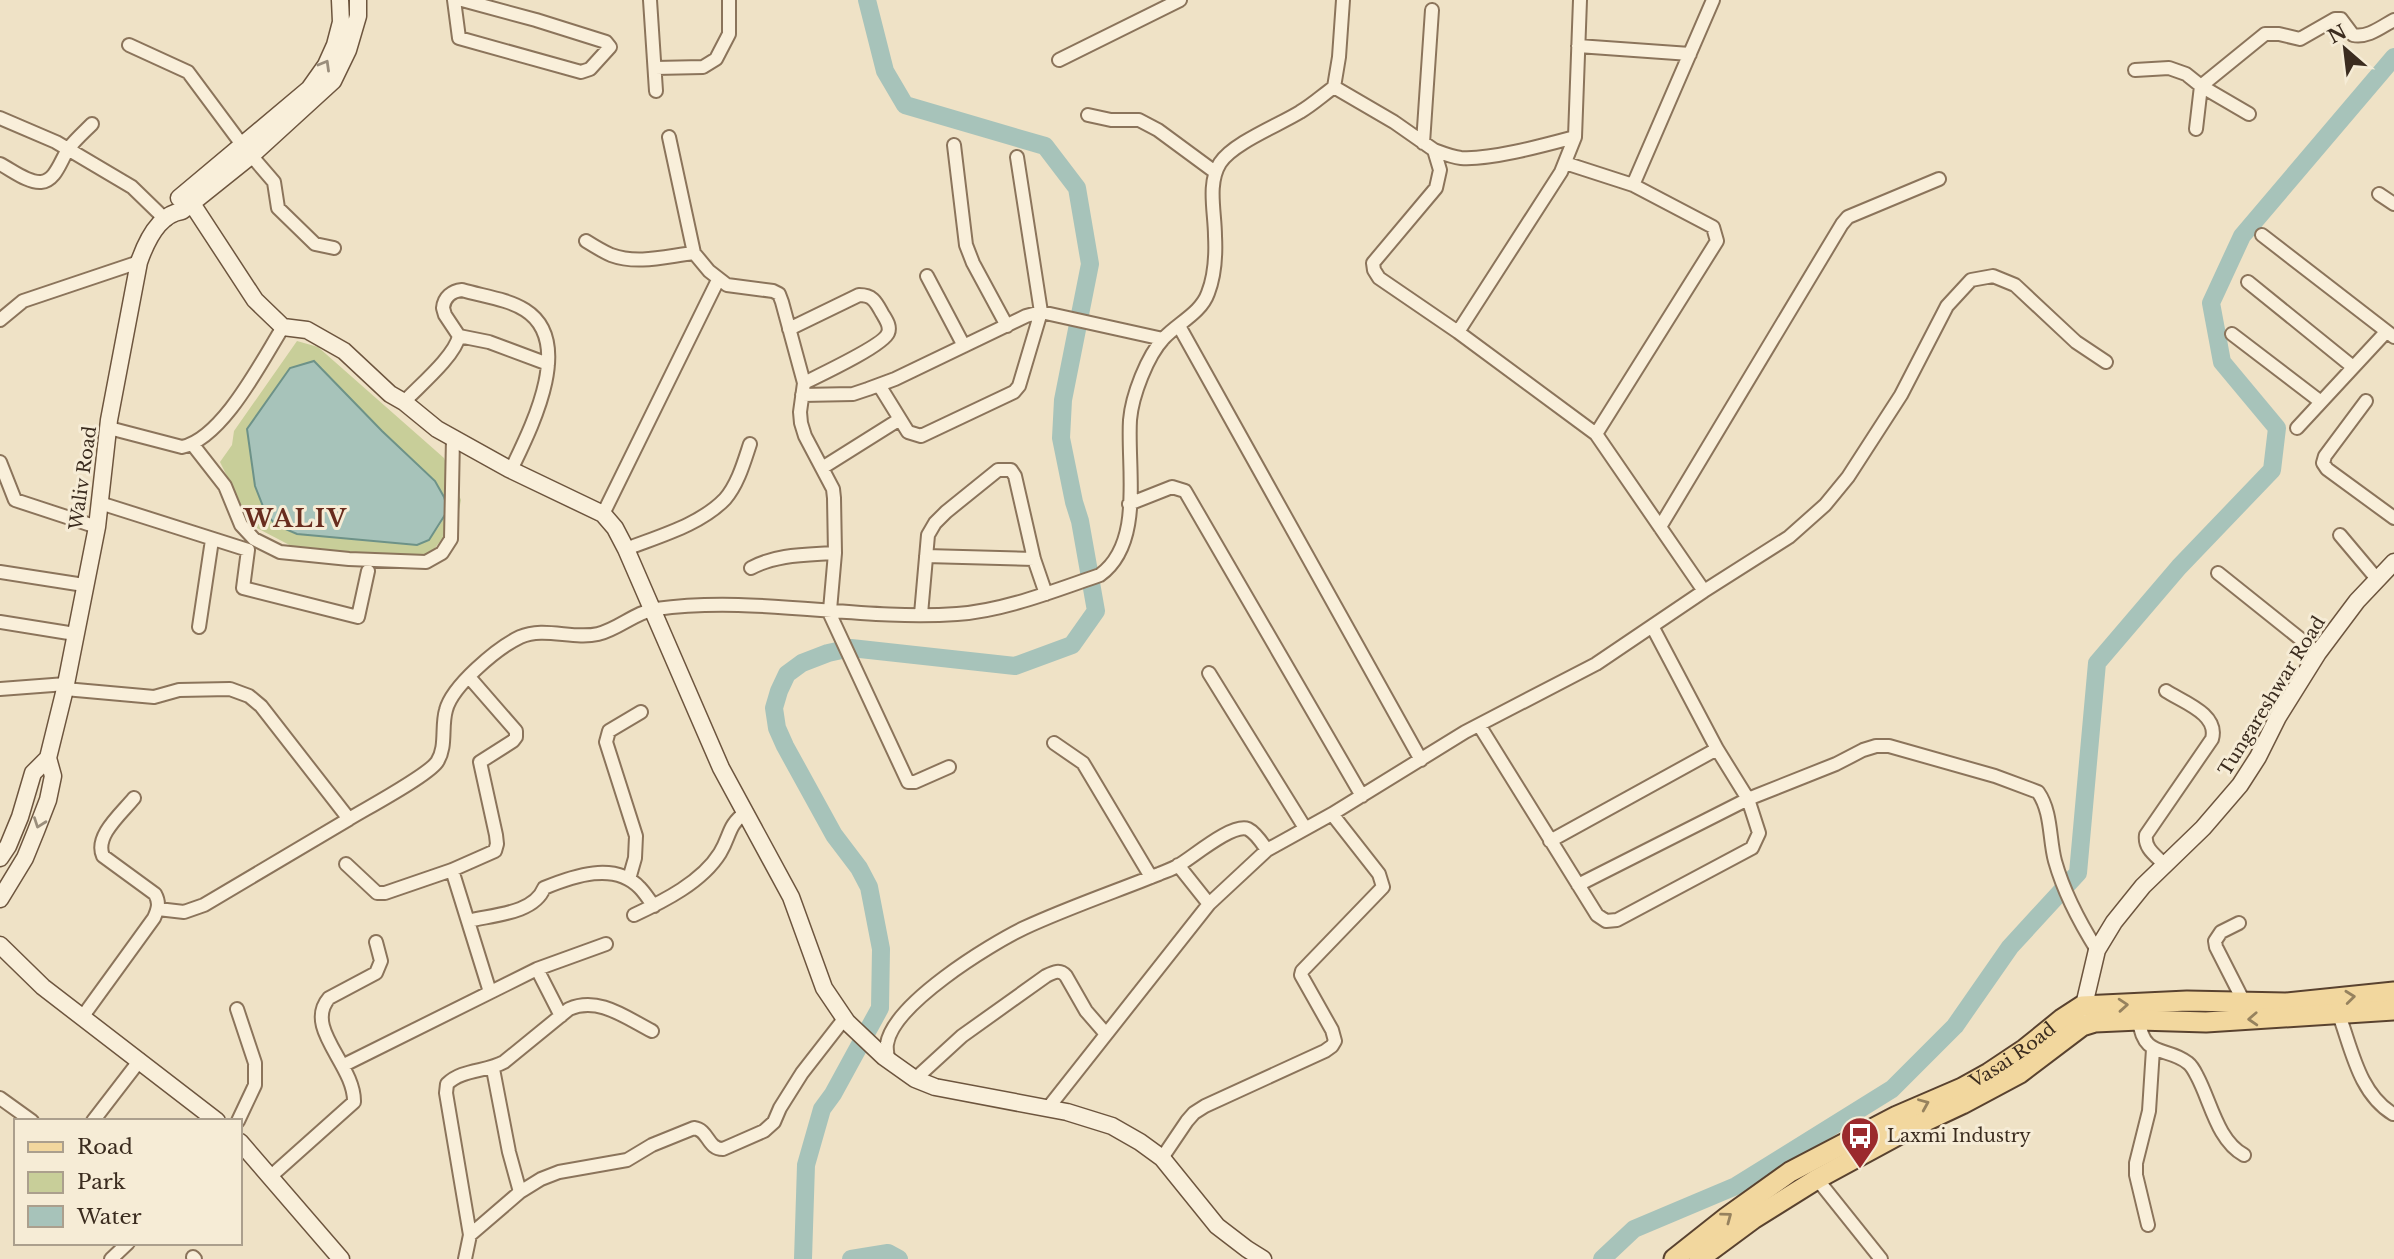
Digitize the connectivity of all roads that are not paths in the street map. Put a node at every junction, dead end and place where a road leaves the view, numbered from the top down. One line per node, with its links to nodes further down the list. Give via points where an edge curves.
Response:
1 (340, 0): 32 (street, Waliv Road, one-way to 1, via 327,65 341,22)
2 (358, 0): 32 (street, Waliv Road, via 348,50 333,81)
3 (454, 0): 4 (street, via 459,38 581,72 590,69 610,47 607,42)
4 (461, 0)
5 (650, 0): 17 (street)
6 (729, 0): 17 (street, via 729,34 716,59 703,67)
7 (1180, 0): 16 (street)
8 (1343, 0): 20 (street)
9 (1580, 0): 14 (street)
10 (1713, 0): 15 (street)
11 (1432, 10): 30 (street)
12 (2394, 20): 19 (street, via 2359,37 2340,19 2300,39 2265,34)
13 (128, 45): 32 (street, via 188,72)
14 (1578, 46): 15 (street); 28 (street)
15 (1690, 54): 38 (street)
16 (1059, 60)
17 (655, 68): 21 (street)
18 (2135, 69): 19 (street, via 2169,68)
19 (2201, 86): 22 (street); 26 (street)
20 (1334, 87): 30 (street); 36 (street, via 1303,111 1245,142 1223,159)
21 (656, 91)
22 (2249, 114)
23 (1088, 115): 36 (street, via 1139,120)
24 (0, 118): 31 (street)
25 (92, 124): 31 (street)
26 (2196, 129)
27 (669, 137): 46 (street)
28 (1575, 137): 30 (street, via 1460,158); 34 (street)
29 (954, 145): 53 (street, via 966,245)
30 (1429, 146): 57 (street, via 1440,170 1436,188 1377,257 1374,270)
31 (68, 148): 35 (street, via 53,175 40,182); 42 (street)
32 (248, 150): 40 (street, Waliv Road); 45 (street, via 274,182 278,208 315,244)
33 (1017, 157): 51 (street)
34 (1565, 163): 38 (street); 57 (street)
35 (0, 164)
36 (1215, 172): 54 (street, via 1214,277 1207,298)
37 (1939, 179): 86 (street, via 1848,217 1842,224)
38 (1633, 185): 74 (street, via 1713,227 1717,241)
39 (2378, 194): 41 (street)
40 (188, 198): 42 (street, Waliv Road, via 182,211); 55 (street, via 255,300)
41 (2394, 204)
42 (170, 216): 47 (street, Waliv Road, via 149,237)
43 (2262, 235): 59 (street)
44 (586, 242): 46 (street, via 612,256 631,259)
45 (334, 248)
46 (694, 253): 49 (street)
47 (139, 262): 52 (street, via 23,301); 72 (street, Waliv Road)
48 (928, 276): 62 (street)
49 (718, 280): 56 (street, via 779,294); 83 (street)
50 (2248, 282): 65 (street)
51 (1041, 312): 53 (street); 61 (street); 71 (street, via 1014,392 921,436 908,432)
52 (0, 320)
53 (1007, 326): 62 (street)
54 (1179, 326): 61 (street); 120 (street)
55 (284, 327): 69 (street, via 307,330 344,351); 76 (street, via 224,419)
56 (789, 329): 67 (street); 67 (street, via 859,295 873,298 889,324 886,338)
57 (1458, 332): 74 (street)
58 (2232, 334): 70 (street)
59 (2390, 335): 65 (street)
60 (459, 336): 64 (street); 64 (street, via 443,308 448,295 462,290 528,311 548,339); 69 (street, via 451,353)
61 (1163, 339): 82 (street, via 1139,383 1130,418)
62 (964, 346): 66 (street)
63 (2106, 362): 100 (street, via 2076,342 2015,285 1993,276 1971,280 1947,306 1901,395 1825,505 1789,537)
64 (548, 364): 80 (street, via 542,395)
65 (2353, 367): 70 (street)
66 (879, 385): 67 (street, via 853,394); 71 (street)
67 (803, 389): 79 (street, via 800,412 805,436)
68 (2366, 401): 84 (street, via 2323,463)
69 (404, 402): 75 (street)
70 (2320, 402): 73 (street)
71 (900, 419): 79 (street)
72 (109, 428): 76 (street, via 182,447); 81 (street, Waliv Road)
73 (2297, 428)
74 (1596, 434): 86 (street)
75 (453, 438): 76 (street, via 451,539 442,553 426,562 279,552 254,539 241,524 225,486); 80 (street)
76 (193, 444)
77 (750, 444): 89 (street, via 724,499 677,529)
78 (0, 462): 85 (street, via 15,500)
79 (822, 468): 90 (street, via 835,498)
80 (511, 470): 83 (street)
81 (100, 503): 85 (street, Waliv Road); 88 (street)
82 (1129, 504): 101 (street, via 1120,554 1110,568); 122 (street, via 1172,487 1185,491)
83 (603, 514): 89 (street)
84 (2394, 519)
85 (97, 527): 99 (street, Waliv Road)
86 (1660, 527): 100 (street)
87 (2340, 535): 98 (street)
88 (212, 540): 95 (street, via 248,550 243,587 358,617); 107 (street)
89 (626, 549): 102 (street)
90 (835, 553): 94 (street, via 779,557); 103 (street)
91 (926, 556): 92 (street); 92 (street, via 928,535 935,523 1005,468 1015,476); 104 (street)
92 (1034, 559): 101 (street)
93 (2394, 562): 98 (street, Tungareshwar Road)
94 (751, 568)
95 (368, 571)
96 (0, 572): 99 (street)
97 (2218, 573): 109 (street)
98 (2377, 579): 109 (street, Tungareshwar Road)
99 (84, 585): 108 (street, Waliv Road)
100 (1704, 591): 106 (street)
101 (1046, 594): 104 (street, via 959,614)
102 (653, 609): 103 (street, via 700,604); 111 (street, via 596,635 544,633 519,638 499,649); 125 (street, via 721,768)
103 (829, 610): 104 (street); 121 (street, via 908,782)
104 (921, 614)
105 (0, 622): 108 (street)
106 (1652, 626): 116 (street, via 1596,664); 118 (street)
107 (199, 627)
108 (75, 634): 112 (street, Waliv Road)
109 (2318, 653): 133 (street, Tungareshwar Road, via 2240,785)
110 (1209, 673): 128 (street)
111 (469, 677): 127 (street, via 450,698 442,752 432,768); 135 (street, via 512,725 516,737 480,762 496,835 495,851)
112 (66, 687): 113 (street); 119 (street, Waliv Road); 127 (street, via 154,697 179,690 230,689 249,696)
113 (0, 689)
114 (2166, 691): 133 (street, via 2209,718 2214,731 2146,835 2145,843)
115 (641, 712): 137 (street, via 606,736 636,836)
116 (1479, 725): 120 (street); 129 (street)
117 (1054, 743): 136 (street, via 1083,763)
118 (1717, 749): 124 (street); 129 (street)
119 (48, 758): 131 (street, Waliv Road, via 33,773 16,827); 139 (street, Waliv Road, one-way to 139, via 53,776 48,800 25,858)
120 (1421, 760): 122 (street)
121 (949, 767)
122 (1362, 796): 126 (street)
123 (134, 797): 142 (street, via 102,839 100,850 155,894)
124 (1748, 799): 138 (street); 138 (street, via 1759,833 1752,848 1617,920 1606,921 1597,915); 149 (street, via 1863,750 1889,746 2038,792 2055,861 2073,908)
125 (746, 811): 141 (street, via 734,820 720,853 705,870); 162 (street, via 791,897 824,988)
126 (1332, 814): 128 (street); 181 (street, via 1379,874 1383,887 1302,971 1335,1041 1325,1051 1194,1113)
127 (349, 819): 142 (street, via 204,905 184,912)
128 (1305, 828): 130 (street)
129 (1550, 841): 138 (street)
130 (1267, 850): 134 (street, via 1255,835 1241,828); 140 (street)
131 (0, 858)
132 (345, 864): 135 (street, via 377,893)
133 (2164, 864): 149 (street, Tungareshwar Road, via 2113,922)
134 (1178, 866): 136 (street); 140 (street)
135 (452, 870): 144 (street)
136 (1151, 877): 167 (street, via 1023,929 926,991 897,1023)
137 (629, 879): 141 (street); 144 (street, via 614,873 565,879 544,888 531,904)
138 (1578, 885)
139 (0, 898)
140 (1209, 904): 165 (street)
141 (653, 906): 143 (street)
142 (158, 909): 159 (street)
143 (634, 915)
144 (468, 921): 152 (street)
145 (2239, 923): 154 (street, via 2221,932 2215,941)
146 (376, 942): 169 (street, via 381,961 376,974 329,998 321,1015 322,1028)
147 (606, 944): 151 (street)
148 (0, 945): 150 (street)
149 (2097, 950): 155 (street, Tungareshwar Road)
150 (7, 956): 159 (street)
151 (537, 969): 152 (street); 160 (street)
152 (490, 992): 169 (street)
153 (2394, 992): 154 (main road, one-way to 153)
154 (2245, 1004): 155 (main road, one-way to 154)
155 (2082, 1006): 163 (street, Tungareshwar Road); 192 (main road, Vasai Road, one-way to 155, via 1790,1172 1989,1073)
156 (237, 1009): 178 (street, via 255,1063 255,1085)
157 (2394, 1010): 158 (main road, Vasai Road)
158 (2339, 1015): 161 (main road, Vasai Road, one-way to 161, via 2206,1022); 174 (street, via 2365,1087)
159 (83, 1016): 168 (street)
160 (561, 1016): 164 (street, via 578,1005 600,1005); 170 (street)
161 (2139, 1020): 163 (main road, Vasai Road); 166 (street)
162 (845, 1021): 167 (street); 184 (street, via 810,1061 764,1131 717,1149 694,1128 626,1160 559,1171)
163 (2080, 1027): 183 (main road, Vasai Road, via 2021,1073)
164 (652, 1031)
165 (1106, 1034): 171 (street, via 1063,972 1057,971 962,1036); 173 (street)
166 (2153, 1049): 180 (street, via 2189,1063 2218,1124); 185 (street, via 2149,1111 2136,1163)
167 (886, 1058): 171 (street)
168 (140, 1060): 176 (street); 177 (street)
169 (344, 1065): 182 (street, via 354,1102)
170 (493, 1069): 184 (street); 186 (street, via 458,1076 447,1084)
171 (915, 1080): 173 (street)
172 (0, 1098): 175 (street)
173 (1048, 1108): 181 (street, via 1112,1126)
174 (2393, 1114)
175 (29, 1119)
176 (95, 1119)
177 (214, 1119)
178 (239, 1119)
179 (242, 1144): 182 (street)
180 (2244, 1155)
181 (1162, 1158): 191 (street, via 1217,1226)
182 (270, 1177): 190 (street)
183 (1817, 1179): 193 (main road, Vasai Road); 194 (street)
184 (520, 1192): 186 (street)
185 (2148, 1225)
186 (470, 1235): 188 (street)
187 (126, 1245): 189 (street)
188 (467, 1258)
189 (111, 1259)
190 (341, 1259)
191 (1263, 1259)
192 (1674, 1259)
193 (1699, 1259)
194 (1881, 1259)

